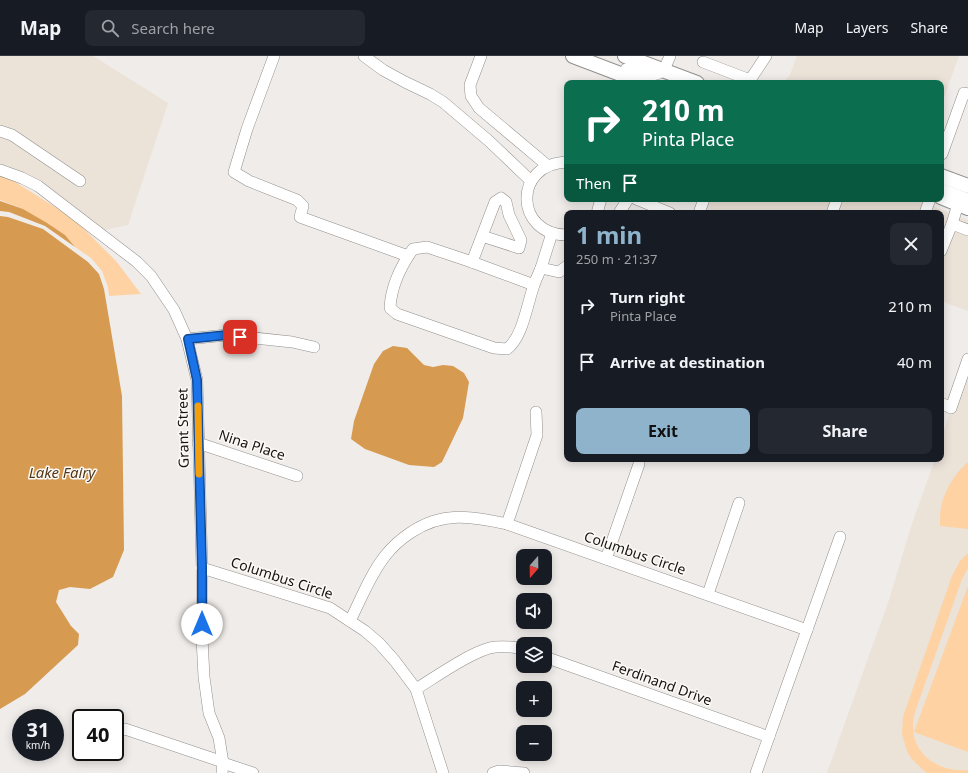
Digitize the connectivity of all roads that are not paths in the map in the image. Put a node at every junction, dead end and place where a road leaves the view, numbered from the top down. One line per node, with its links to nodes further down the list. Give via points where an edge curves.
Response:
1 (274, 56): 34 (street, via 234,172 297,200 303,206 300,217)
2 (364, 56): 21 (street, via 443,102)
3 (481, 56): 17 (street, via 470,85 471,96 479,108)
4 (573, 56): 11 (main road)
5 (592, 56): 10 (street, via 644,75 657,74)
6 (625, 56): 10 (main road)
7 (670, 56): 10 (street)
8 (766, 56): 9 (street, via 750,80)
9 (703, 62)
10 (663, 70): 12 (main road)
11 (636, 80)
12 (689, 80)
13 (967, 90): 15 (street)
14 (0, 131): 20 (street, via 12,135)
15 (944, 149)
16 (564, 162): 17 (street)
17 (548, 166): 21 (street, via 534,176)
18 (0, 170): 39 (street, Grant Street, via 38,186 137,262 161,289)
19 (944, 177): 22 (main road)
20 (80, 181)
21 (532, 181): 30 (street, via 527,200 529,212 536,223)
22 (968, 186)
23 (944, 191): 26 (street)
24 (944, 198): 26 (main road)
25 (643, 202): 27 (street)
26 (965, 203): 28 (street)
27 (663, 210)
28 (952, 224): 29 (street); 33 (street)
29 (968, 230)
30 (552, 233): 31 (street); 36 (street)
31 (564, 235)
32 (482, 236): 32 (street, via 495,202 501,198 506,202 521,240 519,248); 35 (street)
33 (944, 244)
34 (408, 256): 35 (street, via 413,249 427,247); 38 (street, via 390,298 390,308 397,314 494,348 507,349 513,345)
35 (472, 262): 38 (street)
36 (541, 268): 37 (street, via 559,272); 38 (street)
37 (564, 268)
38 (534, 285)
39 (188, 339): 40 (street, via 227,335); 44 (street, Grant Street, via 197,380)
40 (314, 346)
41 (968, 359): 42 (street, via 951,408)
42 (944, 404)
43 (536, 412): 48 (street, via 537,435)
44 (198, 443): 46 (street, Nina Place); 51 (street, Grant Street)
45 (639, 464): 50 (street)
46 (297, 476)
47 (739, 503): 52 (street)
48 (507, 524): 50 (street, Columbus Circle); 53 (street, Columbus Circle, via 454,517 436,520 418,528 400,540 385,555)
49 (840, 537): 54 (street)
50 (606, 559): 52 (street, Columbus Circle)
51 (202, 568): 53 (street, Columbus Circle, via 330,608); 60 (street, Grant Street, via 204,678 209,713 219,738)
52 (708, 594): 54 (street, Columbus Circle)
53 (350, 621): 57 (street, Columbus Circle, via 379,643)
54 (808, 630): 59 (street)
55 (516, 648): 57 (street, via 494,647 477,653)
56 (552, 660): 59 (street, Ferdinand Drive)
57 (416, 689): 62 (street, Columbus Circle)
58 (124, 730): 60 (street)
59 (769, 737): 65 (street)
60 (223, 766): 61 (street)
61 (253, 773)
62 (443, 773)
63 (493, 773): 64 (street)
64 (524, 773)
65 (756, 773)

